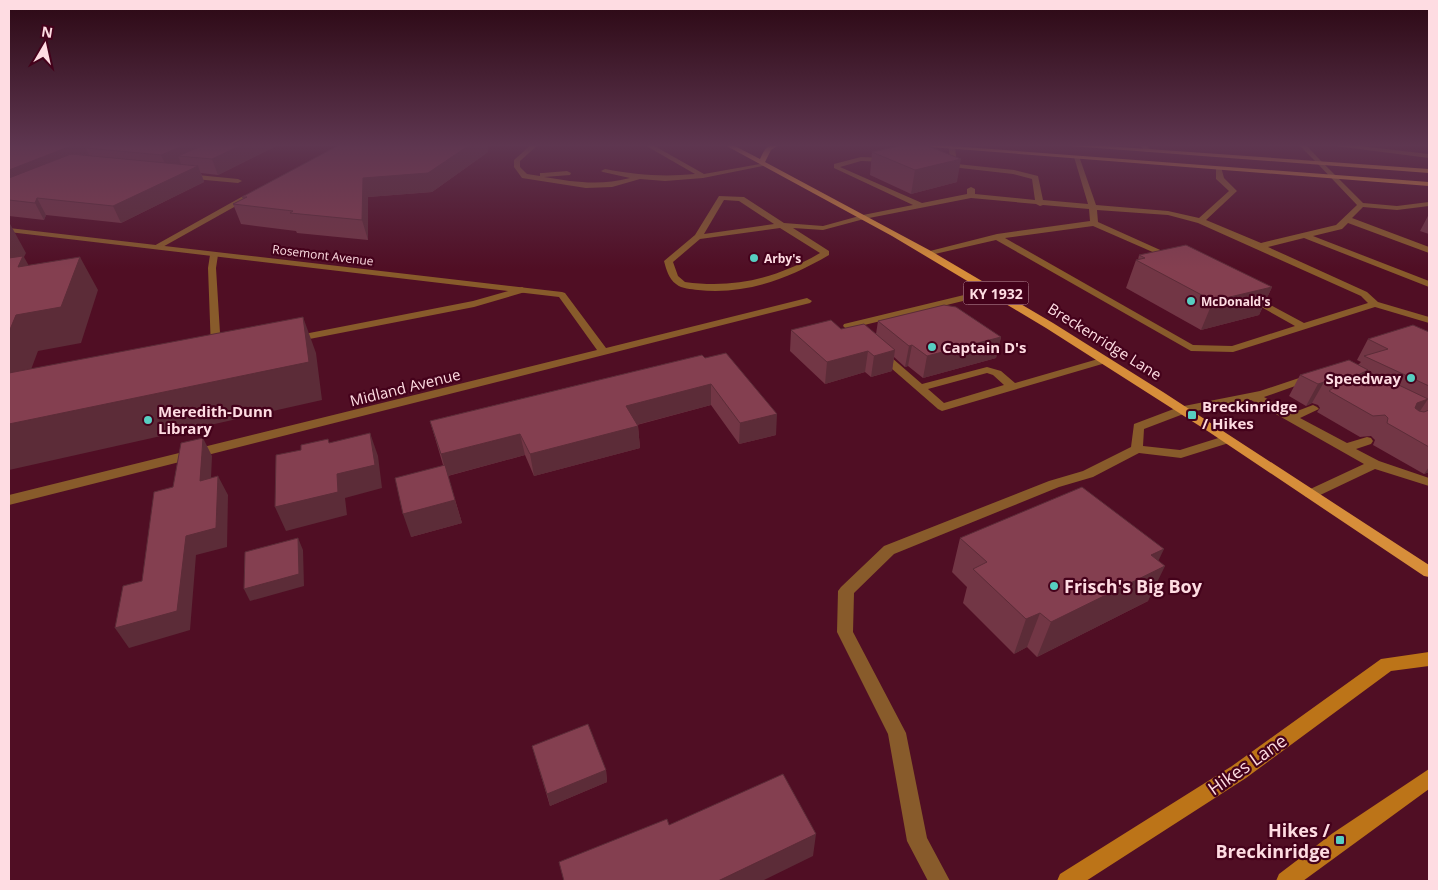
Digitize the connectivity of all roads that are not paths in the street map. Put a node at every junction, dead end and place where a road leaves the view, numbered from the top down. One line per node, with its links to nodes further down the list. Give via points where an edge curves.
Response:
1 (583, 186): 2 (street)
2 (598, 186)
3 (803, 186): 15 (main road, Breckenridge Lane / KY 1932)
4 (876, 186): 13 (street)
5 (1036, 186): 10 (street)
6 (1086, 186): 14 (street)
7 (1227, 186): 17 (street, via 1233,192)
8 (1342, 186): 12 (street)
9 (257, 192): 26 (street)
10 (1040, 204): 13 (street, via 971,193); 14 (street)
11 (1429, 204): 12 (street, via 1397,208)
12 (1361, 205): 16 (street)
13 (922, 206): 15 (street)
14 (1093, 207): 17 (street, via 1168,213); 18 (street)
15 (862, 217): 24 (street); 28 (main road, Breckenridge Lane / KY 1932)
16 (1346, 219): 21 (street, via 1339,227); 27 (street)
17 (1201, 221): 25 (street)
18 (1094, 223): 23 (street); 30 (street)
19 (781, 225): 22 (street); 22 (street, via 741,199 722,198); 24 (street); 24 (street)
20 (9, 230): 26 (street, Rosemont Avenue)
21 (1304, 234): 25 (street); 31 (street)
22 (698, 237): 24 (street, via 668,261 672,274 682,284 719,289 759,285 805,266)
23 (997, 237): 28 (street); 38 (street, via 1191,348 1233,349)
24 (825, 240)
25 (1260, 246): 36 (street, via 1364,294)
26 (156, 247): 29 (street, Rosemont Avenue)
27 (1429, 250)
28 (929, 254): 33 (main road, Breckenridge Lane / KY 1932)
29 (214, 255): 32 (street, Rosemont Avenue); 40 (street, via 215,348)
30 (1184, 263)
31 (1429, 284)
32 (522, 290): 39 (street, via 474,304); 41 (street, Rosemont Avenue, via 562,295)
33 (993, 291): 42 (main road, Breckenridge Lane / KY 1932); 45 (street, via 848,326)
34 (1239, 291): 38 (street)
35 (807, 301): 41 (street, Midland Avenue)
36 (1375, 304): 37 (street); 38 (street)
37 (1429, 320)
38 (1304, 327)
39 (280, 342)
40 (223, 352)
41 (605, 353): 57 (street, Midland Avenue)
42 (1105, 360): 44 (street); 47 (main road, Breckenridge Lane / KY 1932)
43 (1321, 374): 46 (street)
44 (1013, 387): 45 (street, via 998,374 987,370); 45 (street, via 942,407)
45 (920, 388)
46 (1253, 396): 47 (street); 49 (street)
47 (1184, 410): 50 (main road, Breckenridge Lane / KY 1932); 53 (street, via 1138,428)
48 (1313, 410): 49 (street)
49 (1291, 417): 52 (street)
50 (1228, 439): 53 (street, via 1181,454); 56 (main road, Breckenridge Lane / KY 1932)
51 (1367, 441): 52 (street)
52 (1345, 448): 54 (street)
53 (1136, 449): 61 (street, via 1088,474 1045,487 888,550 846,591 845,632 897,734 917,841)
54 (1374, 464): 55 (street); 56 (street)
55 (1429, 482)
56 (1311, 494): 58 (main road, Breckenridge Lane / KY 1932)
57 (9, 500)
58 (1429, 572)
59 (1429, 659): 62 (main road, Hikes Lane, via 1387,664 1239,772)
60 (1429, 778): 63 (main road)
61 (939, 881)
62 (1067, 881)
63 (1286, 881)

